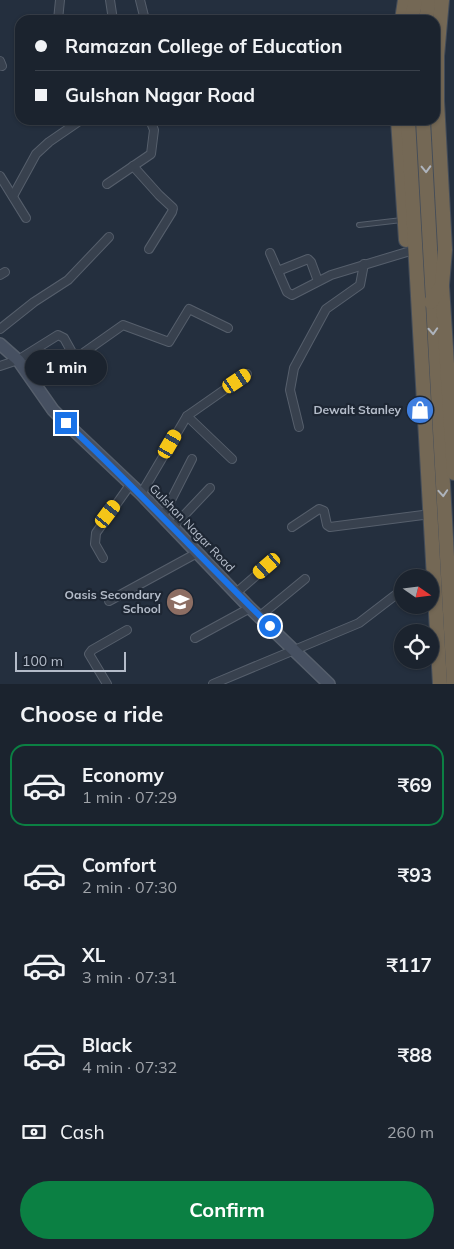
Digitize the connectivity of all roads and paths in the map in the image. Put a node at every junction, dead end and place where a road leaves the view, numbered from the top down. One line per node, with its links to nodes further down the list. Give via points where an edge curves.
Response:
1 (60, 0): 6 (street)
2 (110, 0): 7 (street)
3 (140, 0): 8 (street)
4 (429, 0): 9 (highway)
5 (442, 0): 10 (highway)
6 (58, 15)
7 (112, 15)
8 (144, 15)
9 (427, 15)
10 (440, 22)
11 (74, 125): 20 (street, via 36,154)
12 (152, 125): 17 (street, via 152,151)
13 (399, 125): 22 (highway)
14 (408, 125): 22 (highway)
15 (424, 125): 32 (highway, one-way to 32)
16 (440, 125): 27 (highway)
17 (133, 166): 19 (street); 25 (street, via 173,208)
18 (0, 176): 20 (street)
19 (107, 184)
20 (13, 196): 21 (street)
21 (26, 218)
22 (409, 219): 23 (lane); 26 (highway); 54 (highway)
23 (359, 225)
24 (109, 237): 34 (street, via 68,280)
25 (149, 249)
26 (407, 252): 29 (street); 47 (highway)
27 (450, 252): 32 (highway, via 442,285)
28 (270, 253): 30 (street)
29 (364, 264): 31 (street); 40 (street, via 360,285 326,309 294,368 290,390)
30 (278, 271): 31 (street, via 308,259); 31 (street, via 287,292 292,295)
31 (318, 281)
32 (443, 302): 43 (highway); 72 (highway, one-way to 72)
33 (228, 328): 36 (street, via 189,309 169,342 123,325 79,356 74,356 58,334)
34 (0, 329)
35 (0, 344): 36 (street, Gulshan Nagar Road)
36 (18, 360): 37 (street); 44 (street, Gulshan Nagar Road, via 53,410)
37 (0, 366)
38 (247, 374): 39 (street)
39 (187, 416): 42 (street); 46 (street)
40 (299, 427)
41 (192, 459): 48 (street)
42 (232, 459)
43 (454, 473)
44 (130, 485): 46 (street, Gulshan Nagar Road); 52 (street, via 96,533 95,544)
45 (210, 488): 50 (street)
46 (141, 494): 48 (street, Gulshan Nagar Road)
47 (423, 515): 49 (street, via 330,527 324,511 319,509); 55 (highway)
48 (163, 516): 50 (street, Gulshan Nagar Road)
49 (292, 527)
50 (173, 528): 51 (street, Gulshan Nagar Road)
51 (196, 553): 57 (street, Gulshan Nagar Road); 59 (street)
52 (102, 558)
53 (267, 566): 57 (street)
54 (429, 569)
55 (429, 569)
56 (305, 579): 62 (street)
57 (236, 593): 60 (street, Gulshan Nagar Road)
58 (394, 596): 65 (street, via 358,623)
59 (109, 601)
60 (250, 608): 62 (street, Gulshan Nagar Road); 64 (street)
61 (433, 614): 71 (highway)
62 (260, 616): 65 (street, Gulshan Nagar Road)
63 (127, 630): 67 (street, via 89,654)
64 (195, 638)
65 (294, 648): 68 (street); 69 (street, Gulshan Nagar Road)
66 (430, 669): 70 (highway)
67 (107, 684)
68 (213, 684)
69 (330, 684)
70 (430, 684)
71 (440, 684)
72 (454, 684)

